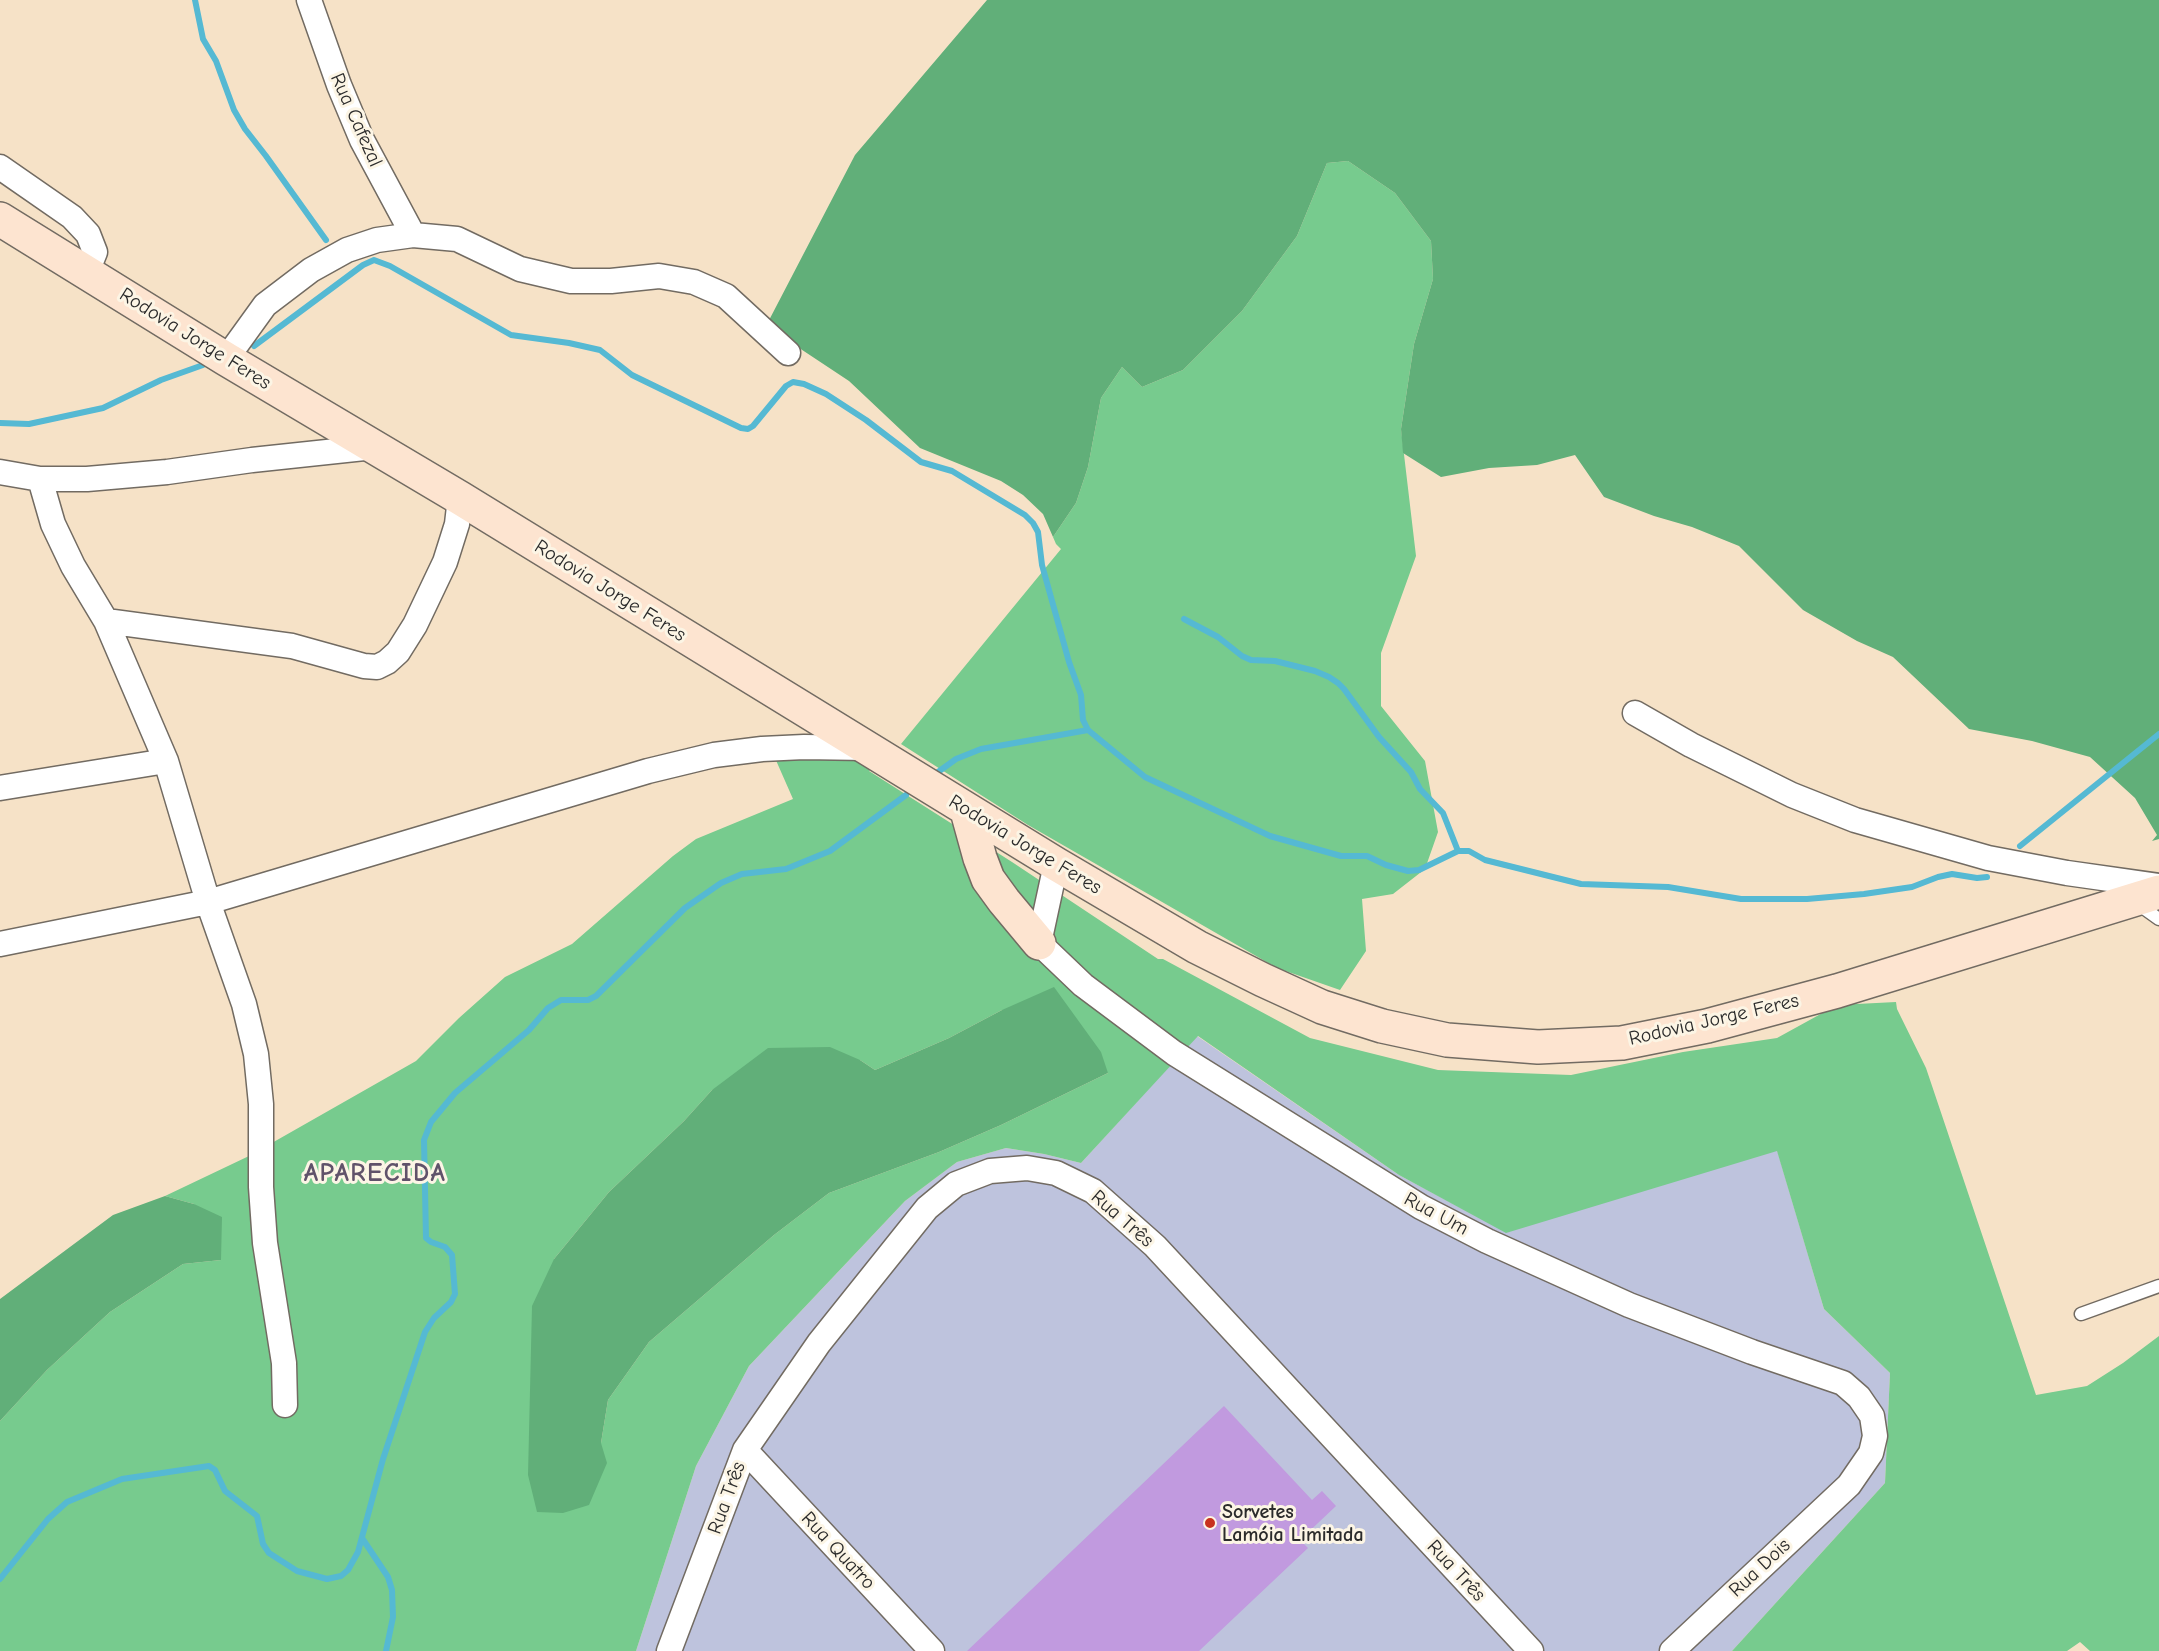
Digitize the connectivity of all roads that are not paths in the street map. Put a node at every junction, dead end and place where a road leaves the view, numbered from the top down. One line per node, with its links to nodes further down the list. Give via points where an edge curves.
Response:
1 (309, 0): 4 (street, Rua Cafezal, via 362,140)
2 (0, 167): 5 (street, via 72,217 88,234 95,252)
3 (0, 219): 5 (main road, Rodovia Jorge Feres)
4 (413, 235): 6 (street, via 457,239 520,269 571,281 659,276 694,282 726,296); 7 (street, via 377,240 347,250 311,270 265,305)
5 (87, 272): 7 (main road, Rodovia Jorge Feres)
6 (788, 352)
7 (226, 359): 8 (main road, Rodovia Jorge Feres)
8 (374, 447): 10 (street, via 167,472); 11 (main road, Rodovia Jorge Feres)
9 (0, 472): 10 (street)
10 (40, 479): 12 (street, via 53,524)
11 (460, 498): 12 (street, via 457,524 445,562 415,625 398,652 376,667 292,646); 14 (main road, Rodovia Jorge Feres)
12 (106, 621): 15 (street)
13 (1635, 713): 19 (street, via 1792,795 1855,820 1988,858 2090,877)
14 (866, 748): 17 (main road, Rodovia Jorge Feres); 20 (street, via 762,749 714,755 542,801)
15 (166, 761): 16 (street); 20 (street)
16 (0, 788)
17 (967, 812): 18 (main road, Rodovia Jorge Feres); 21 (main road, via 988,879)
18 (1056, 864): 19 (main road, Rodovia Jorge Feres, via 1197,946 1322,1006 1382,1026 1447,1040 1538,1047 1622,1042 1707,1026); 21 (street)
19 (2152, 900)
20 (208, 902): 22 (street); 25 (street, via 244,1004 256,1054 265,1243 284,1363)
21 (1039, 943): 27 (street, Rua Um, via 1083,985 1174,1053 1421,1207 1629,1305 1844,1383 1872,1416 1875,1436 1871,1453)
22 (0, 944)
23 (2159, 1286): 24 (lane)
24 (2081, 1314)
25 (285, 1405)
26 (745, 1450): 28 (street, Rua Três); 29 (street, Rua Quatro); 30 (street, Rua Três, via 819,1343 927,1208 956,1184 990,1171 1027,1168 1056,1173 1093,1191 1155,1246)
27 (1849, 1485): 31 (street, Rua Dois)
28 (669, 1651)
29 (932, 1651)
30 (1531, 1651)
31 (1672, 1651)

